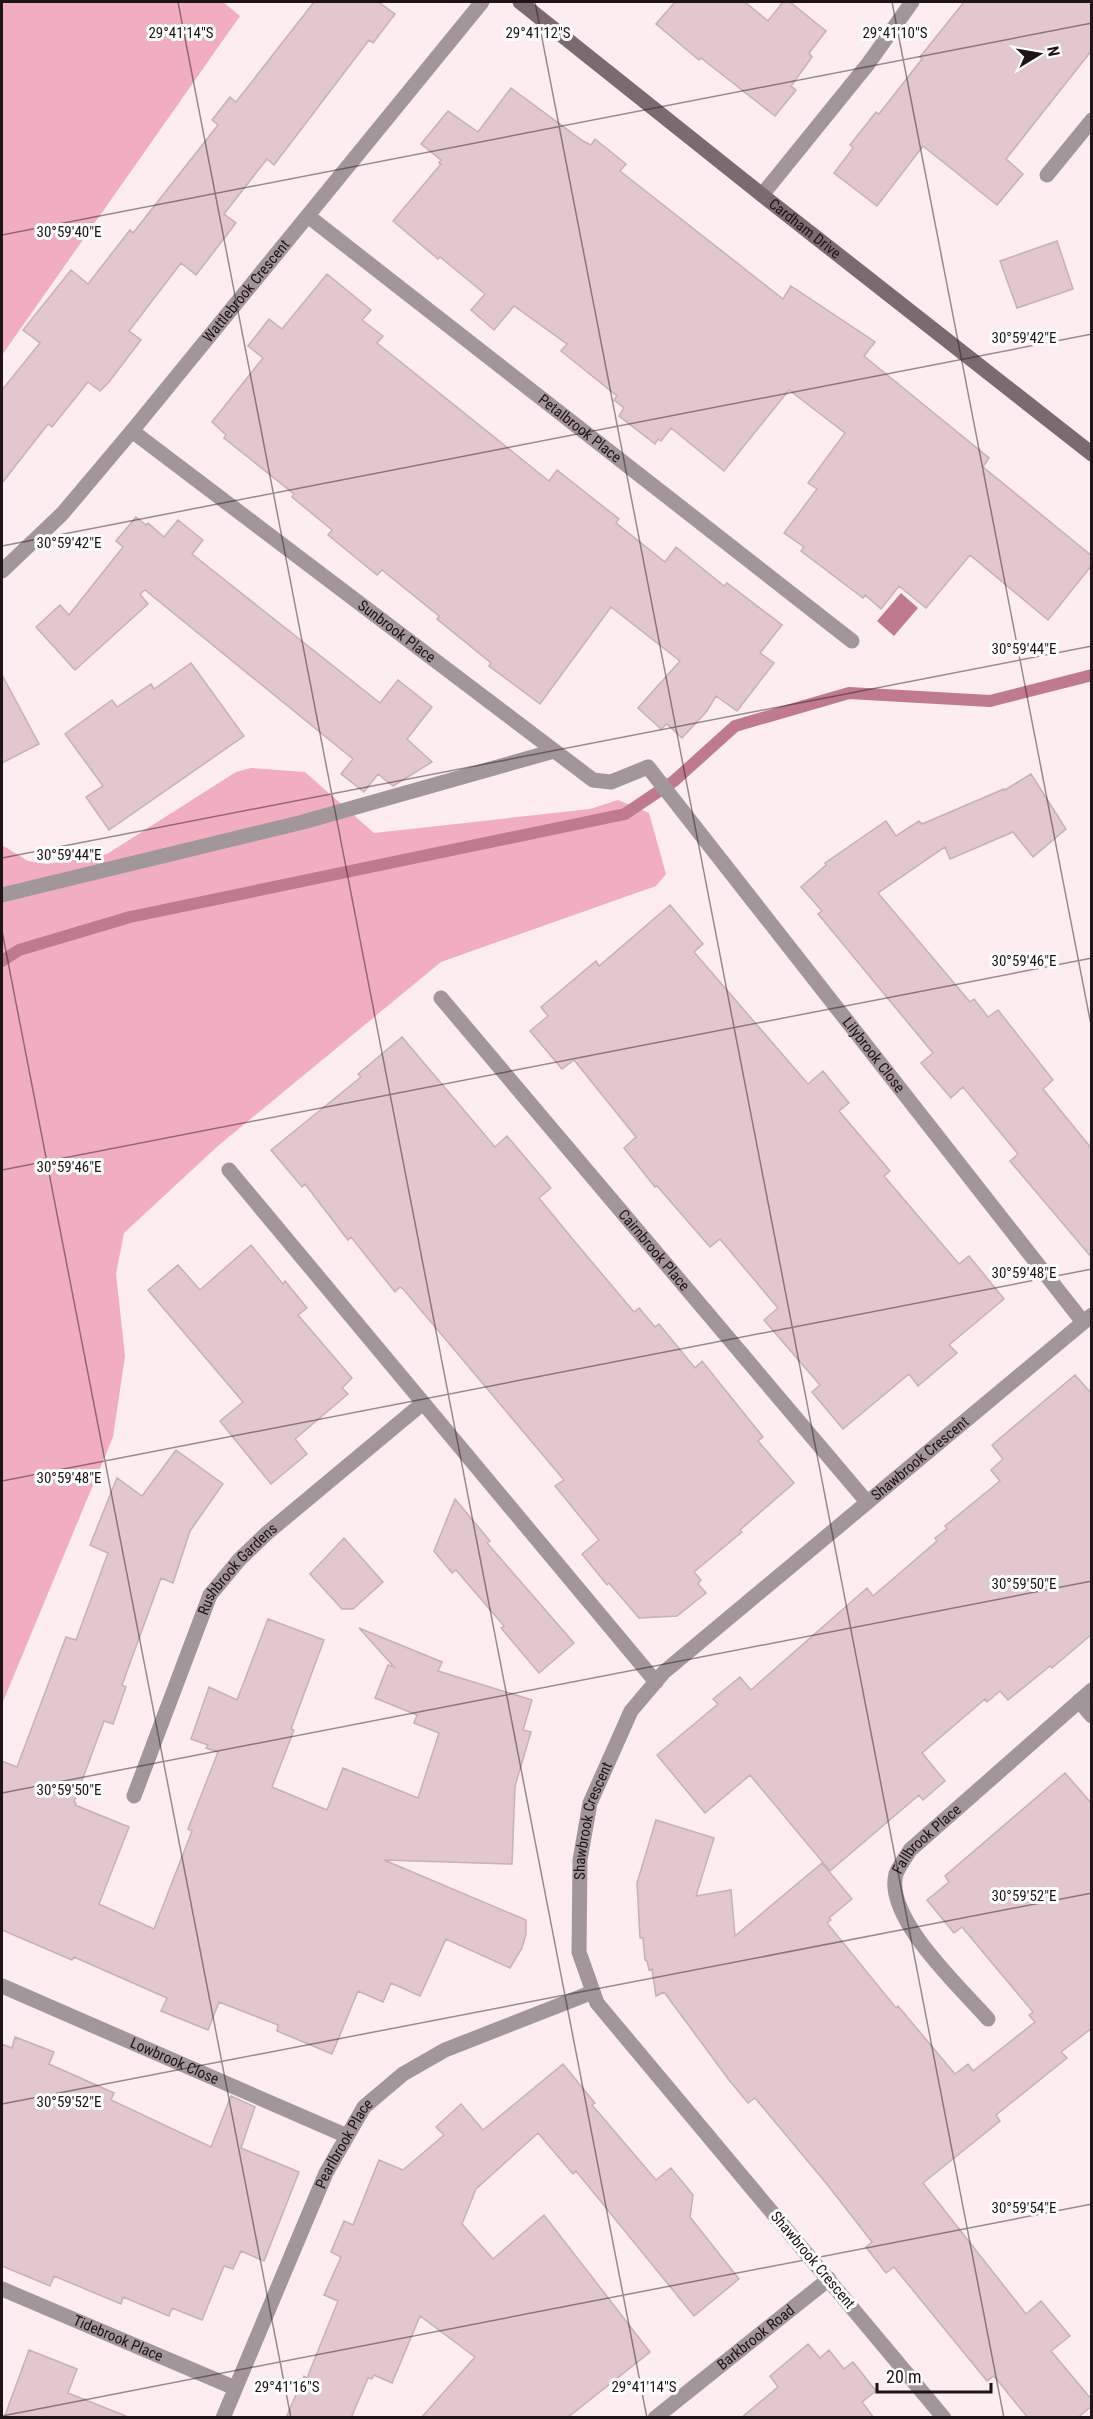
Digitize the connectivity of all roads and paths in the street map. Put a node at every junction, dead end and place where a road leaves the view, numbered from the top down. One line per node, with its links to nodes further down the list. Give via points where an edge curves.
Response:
1 (482, 2): 7 (street, Wattlebrook Crescent)
2 (520, 2): 6 (street, Cardham Drive)
3 (912, 2): 6 (street, via 868,64)
4 (1092, 120): 5 (street)
5 (1047, 175)
6 (762, 195): 9 (street, Cardham Drive)
7 (308, 216): 8 (street, Wattlebrook Crescent); 11 (street, Petalbrook Place)
8 (132, 431): 10 (street, Wattlebrook Crescent, via 62,514); 12 (street, Sunbrook Place)
9 (1092, 454)
10 (2, 571)
11 (852, 641)
12 (554, 751): 13 (street, Sunbrook Place, via 593,780 611,782 648,767); 14 (street, via 303,822)
13 (664, 788): 17 (street, Lilybrook Close)
14 (2, 895)
15 (441, 998): 19 (street, Cairnbrook Place)
16 (229, 1170): 18 (street)
17 (1087, 1319): 19 (street, Shawbrook Crescent)
18 (423, 1403): 20 (street); 24 (street, Rushbrook Gardens, via 267,1533 210,1595)
19 (867, 1502): 20 (street, Shawbrook Crescent)
20 (656, 1682): 26 (street, Shawbrook Crescent, via 631,1711 590,1803 580,1860 579,1952)
21 (1092, 1690): 22 (street, Fallbrook Place)
22 (1079, 1701): 23 (street); 27 (street, Fallbrook Place, via 910,1850 896,1875 903,1917 918,1940)
23 (1092, 1716)
24 (134, 1796)
25 (2, 1986): 28 (street, Lowbrook Close)
26 (592, 1992): 28 (street, Pearlbrook Place, via 445,2050 404,2074 364,2107); 29 (street, Shawbrook Crescent, via 597,2003)
27 (988, 2019)
28 (347, 2136): 31 (street, Pearlbrook Place, via 326,2173)
29 (829, 2279): 33 (street, Barkbrook Road); 34 (street, Shawbrook Crescent)
30 (2, 2289): 31 (street, Tidebrook Place)
31 (235, 2388): 32 (street, Pearlbrook Place)
32 (223, 2418)
33 (655, 2418)
34 (945, 2418)

